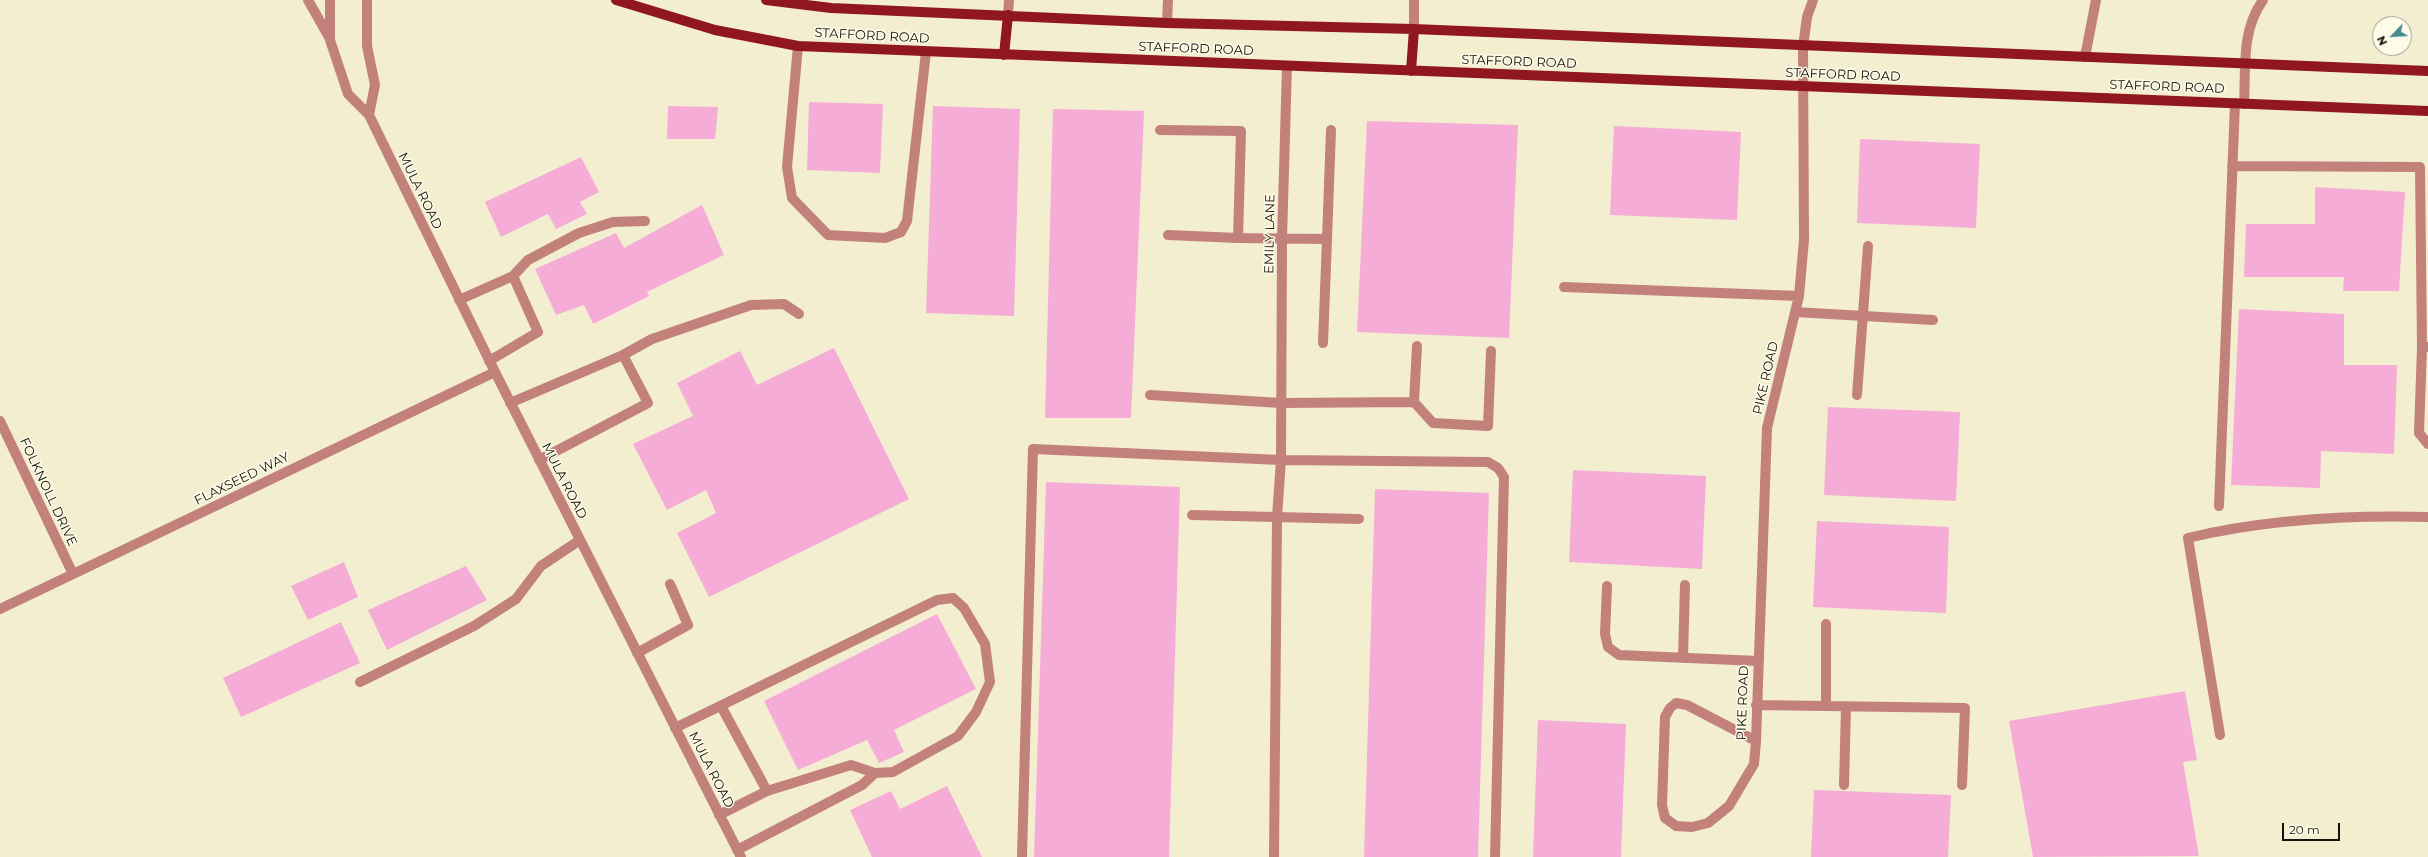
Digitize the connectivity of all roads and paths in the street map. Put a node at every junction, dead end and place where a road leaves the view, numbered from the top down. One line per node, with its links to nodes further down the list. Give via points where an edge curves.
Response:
1 (308, 0): 15 (street)
2 (330, 0): 15 (street, MULA ROAD)
3 (367, 0): 28 (street, via 367,46 374,85)
4 (616, 0): 16 (main road, STAFFORD ROAD, via 701,27)
5 (1009, 0): 12 (street)
6 (1168, 0): 13 (street)
7 (1414, 0): 14 (street)
8 (1813, 0): 17 (street, PIKE ROAD)
9 (2096, 0): 20 (street)
10 (2263, 0): 21 (street, via 2253,14 2246,41)
11 (772, 1): 12 (main road, STAFFORD ROAD, via 832,8)
12 (1008, 15): 13 (main road, STAFFORD ROAD); 19 (main road)
13 (1167, 23): 14 (main road, STAFFORD ROAD)
14 (1414, 29): 17 (main road, STAFFORD ROAD); 23 (main road)
15 (330, 40): 28 (street, MULA ROAD, via 348,94)
16 (798, 46): 18 (main road, STAFFORD ROAD); 18 (street, via 787,167 792,198 828,235 885,238 901,232 908,221)
17 (1803, 47): 20 (main road, STAFFORD ROAD); 25 (street, PIKE ROAD)
18 (926, 52): 19 (main road, STAFFORD ROAD)
19 (1004, 55): 22 (main road, STAFFORD ROAD)
20 (2086, 57): 21 (main road, STAFFORD ROAD)
21 (2246, 64): 24 (main road, STAFFORD ROAD); 26 (street)
22 (1287, 66): 23 (main road, STAFFORD ROAD); 35 (street, EMILY LANE)
23 (1411, 70): 25 (main road, STAFFORD ROAD)
24 (2428, 71)
25 (1802, 86): 26 (main road, STAFFORD ROAD); 40 (street, PIKE ROAD, via 1804,240)
26 (2240, 103): 27 (main road, STAFFORD ROAD); 31 (street)
27 (2428, 111)
28 (369, 115): 41 (street, MULA ROAD)
29 (1160, 130): 34 (street, via 1241,131)
30 (1331, 130): 36 (street)
31 (2232, 166): 48 (street, via 2420,168); 62 (street)
32 (645, 221): 38 (street, via 613,222 579,233 528,260)
33 (1168, 235): 34 (street)
34 (1238, 238): 35 (street)
35 (1282, 239): 36 (street); 57 (street, EMILY LANE)
36 (1327, 239): 46 (street)
37 (1868, 246): 44 (street)
38 (513, 276): 41 (street); 51 (street, via 538,332)
39 (1564, 287): 40 (street)
40 (1799, 296): 42 (street, PIKE ROAD)
41 (459, 300): 51 (street, MULA ROAD)
42 (1795, 312): 44 (street); 76 (street, PIKE ROAD, via 1768,428)
43 (799, 314): 50 (street, via 784,304 751,306 652,339)
44 (1862, 316): 45 (street); 54 (street)
45 (1933, 320)
46 (1323, 344)
47 (1417, 346): 55 (street)
48 (2425, 347): 59 (street, via 2418,433)
49 (1491, 351): 55 (street, via 1488,426 1433,422)
50 (623, 356): 56 (street); 60 (street, via 648,403)
51 (489, 361): 52 (street, MULA ROAD)
52 (495, 372): 56 (street, MULA ROAD); 68 (street, FLAXSEED WAY)
53 (1150, 395): 57 (street)
54 (1857, 395)
55 (1414, 402): 57 (street)
56 (510, 403): 60 (street, MULA ROAD)
57 (1281, 403): 61 (street, EMILY LANE)
58 (0, 421): 68 (street, FOLKNOLL DRIVE)
59 (2428, 444)
60 (539, 460): 67 (street, MULA ROAD)
61 (1281, 460): 64 (street, EMILY LANE); 91 (street, via 1033,449); 93 (street, via 1488,462 1498,468 1504,477)
62 (2219, 506)
63 (1192, 515): 64 (street)
64 (1277, 517): 66 (street); 92 (street, EMILY LANE)
65 (2428, 517): 83 (street, via 2304,519 2227,529 2188,538)
66 (1359, 519)
67 (580, 540): 74 (street, MULA ROAD); 77 (street, via 541,566 516,599 474,626)
68 (73, 574): 72 (street, FLAXSEED WAY)
69 (670, 584): 74 (street, via 688,624)
70 (1685, 585): 75 (street)
71 (1607, 586): 75 (street, via 1605,634 1608,647 1618,655)
72 (0, 609)
73 (1826, 624): 80 (street)
74 (637, 653): 82 (street, MULA ROAD)
75 (1683, 658): 76 (street)
76 (1758, 661): 78 (street, PIKE ROAD)
77 (360, 682)
78 (1756, 705): 80 (street); 84 (street, PIKE ROAD)
79 (722, 706): 82 (street); 85 (street, via 937,600 953,598 964,608 985,644 990,682 976,712 958,736 893,772); 88 (street)
80 (1826, 706): 81 (street)
81 (1846, 707): 86 (street); 87 (street, via 1966,708)
82 (675, 728): 89 (street, MULA ROAD)
83 (2220, 735)
84 (1756, 740): 84 (street, PIKE ROAD, via 1754,764 1729,806 1708,824 1676,826 1665,818 1662,805 1665,717 1670,708 1676,703 1687,705)
85 (875, 773): 88 (street, via 851,765); 90 (street, via 862,785)
86 (1844, 785)
87 (1962, 785)
88 (766, 791): 89 (street)
89 (719, 815): 90 (street, MULA ROAD)
90 (739, 853)
91 (1022, 857)
92 (1274, 857)
93 (1495, 857)

